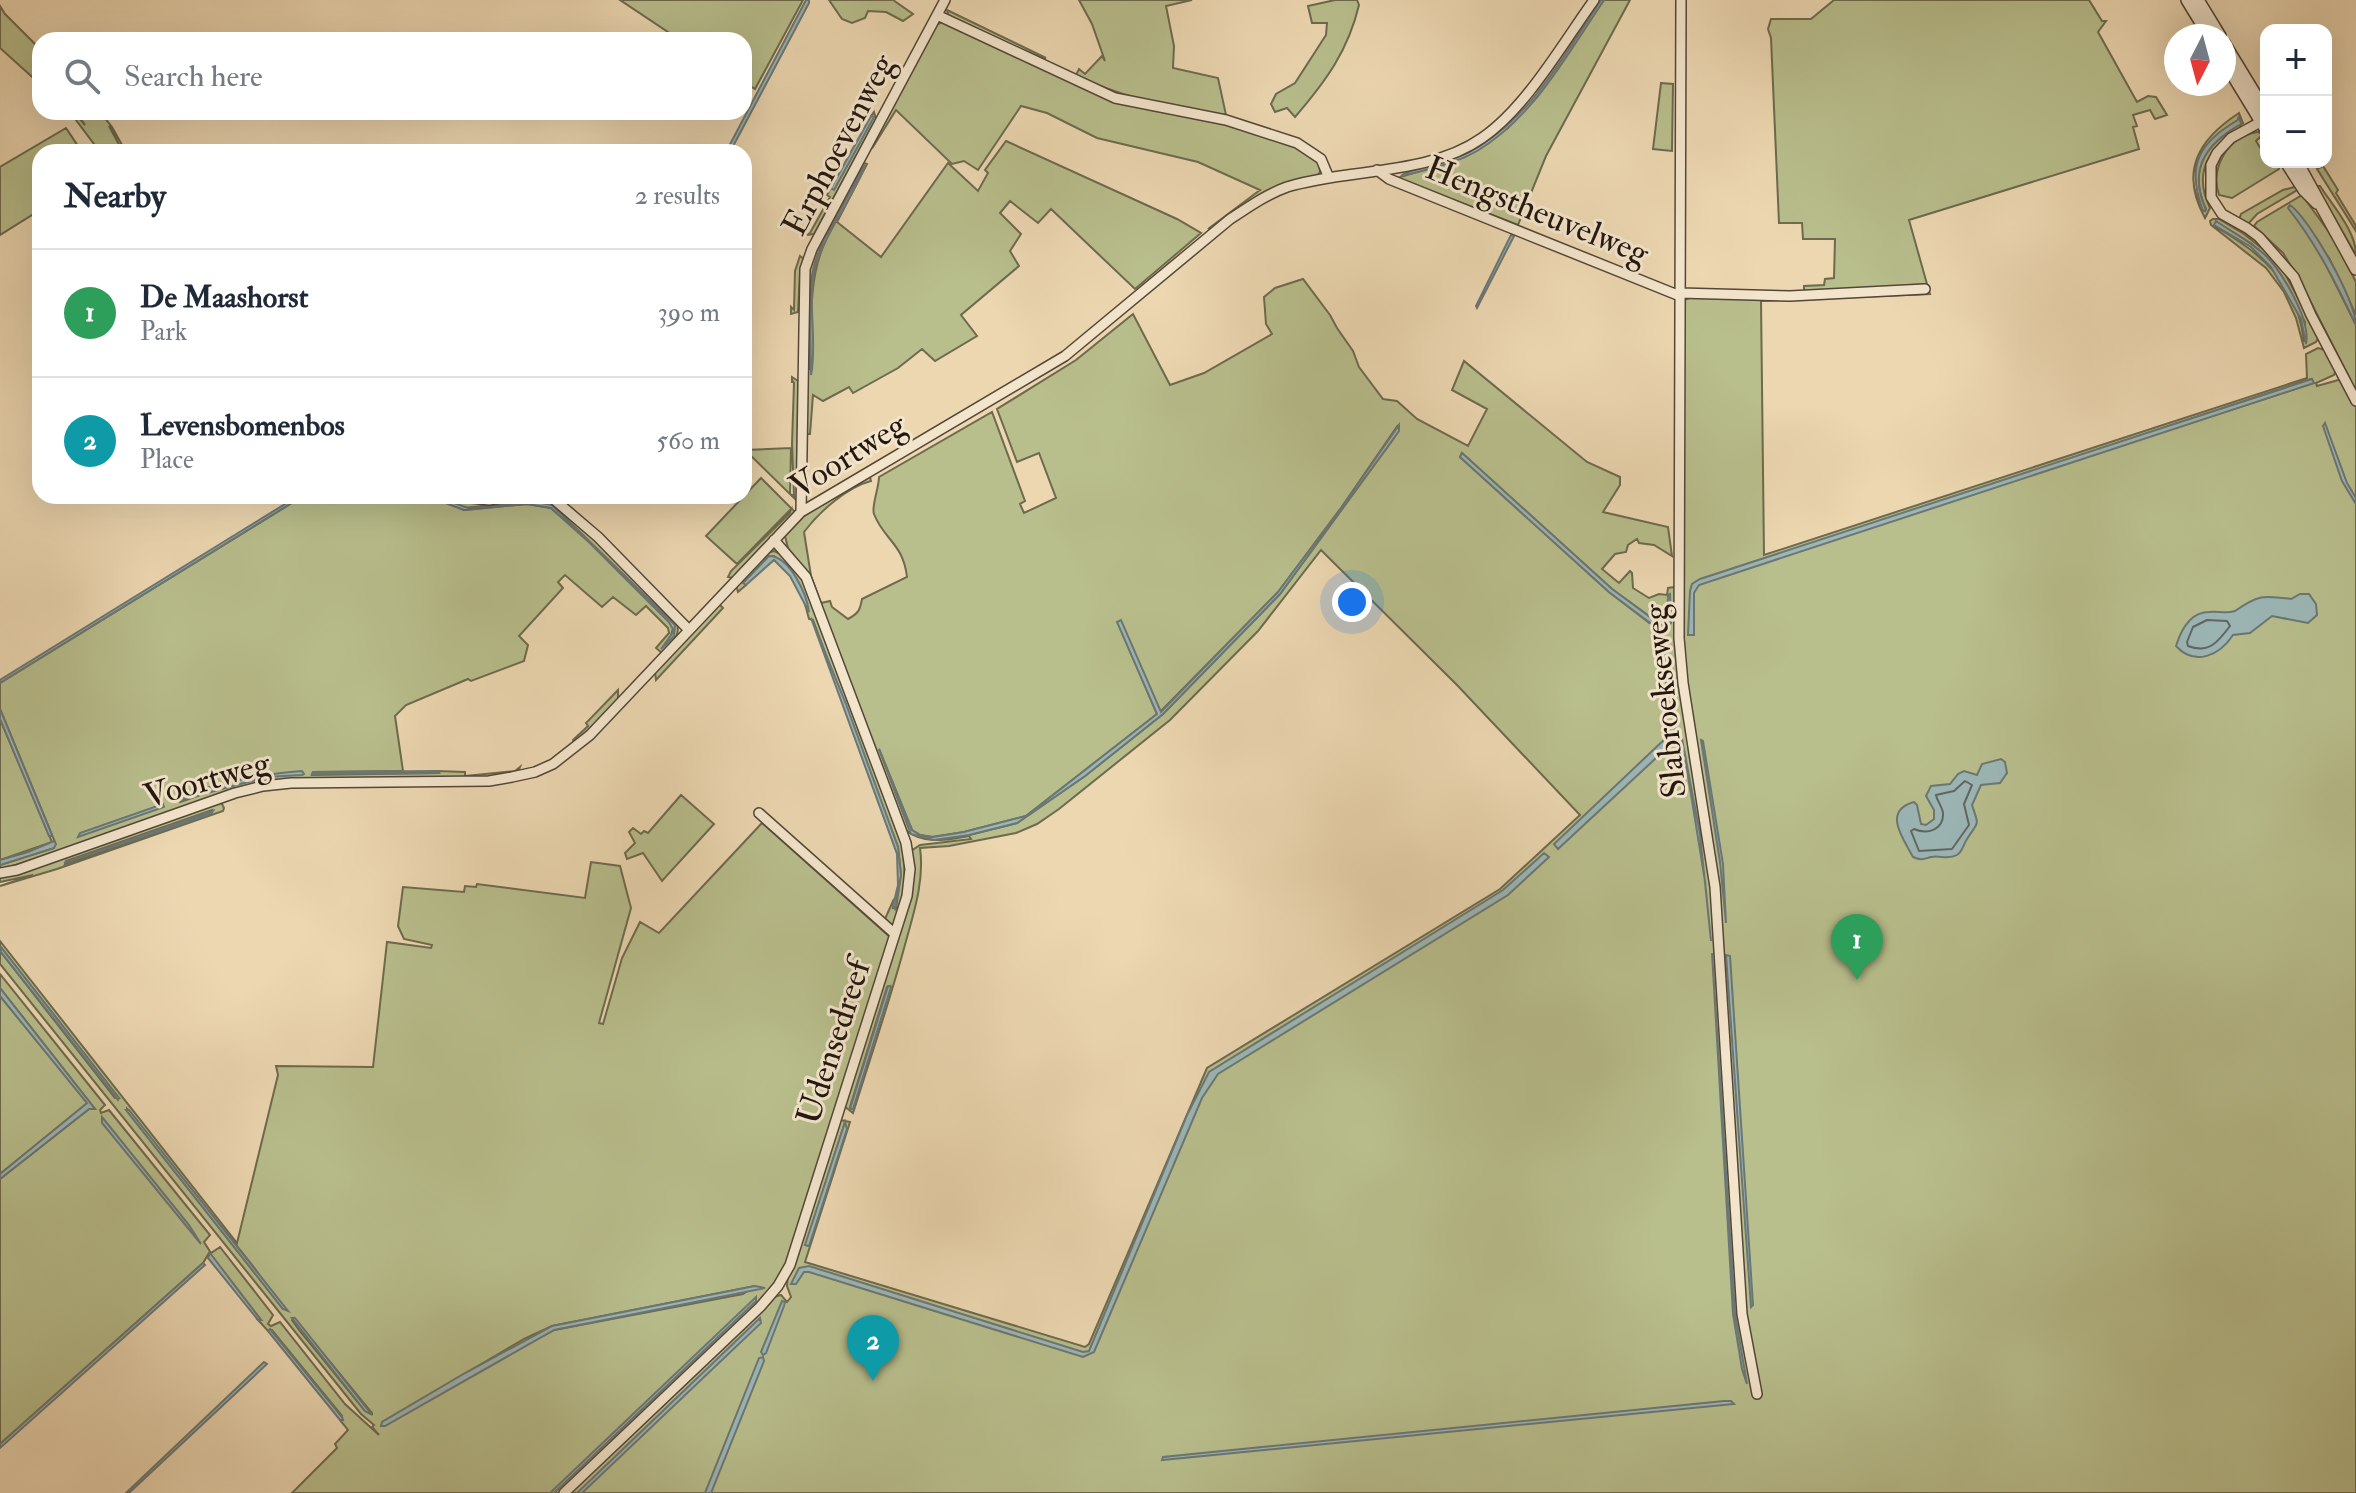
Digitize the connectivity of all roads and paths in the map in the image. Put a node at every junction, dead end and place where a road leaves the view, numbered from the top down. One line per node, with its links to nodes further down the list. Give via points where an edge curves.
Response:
1 (945, 0): 6 (street, Erphoevenweg)
2 (1594, 0): 15 (street, Voortweg, via 1522,100 1482,138 1416,165)
3 (1681, 0): 19 (street, Slabroekseweg)
4 (2187, 0): 7 (street)
5 (2198, 0): 8 (street)
6 (937, 15): 16 (street, via 1115,98 1226,120 1297,143 1321,159); 22 (street, Erphoevenweg, via 805,269)
7 (2202, 24)
8 (2213, 24)
9 (2236, 66): 11 (street)
10 (2236, 79): 12 (street)
11 (2260, 111)
12 (2260, 114)
13 (2260, 124): 20 (street, via 2231,138 2217,153 2211,165 2211,197 2222,214 2259,237 2294,277)
14 (2295, 168): 17 (street)
15 (1377, 170): 16 (street, Voortweg); 19 (street, Hengstheuvelweg)
16 (1329, 178): 22 (street, Voortweg, via 1284,188 1250,206 1065,356)
17 (2356, 269)
18 (1925, 289): 19 (street, Hengstheuvelweg, via 1790,296)
19 (1680, 294): 28 (street, Slabroekseweg, via 1679,638 1715,887 1742,1314)
20 (2356, 401)
21 (559, 504): 24 (street)
22 (801, 512): 23 (street, Voortweg)
23 (774, 540): 24 (street, Voortweg); 27 (street, Udensedreef, via 806,577 906,843 907,896)
24 (689, 630): 26 (street, Voortweg, via 590,735 535,772 489,781 263,786)
25 (759, 813): 27 (street)
26 (0, 873)
27 (895, 934): 29 (street, Udensedreef, via 797,1247 778,1286)
28 (1757, 1394)
29 (564, 1493)

